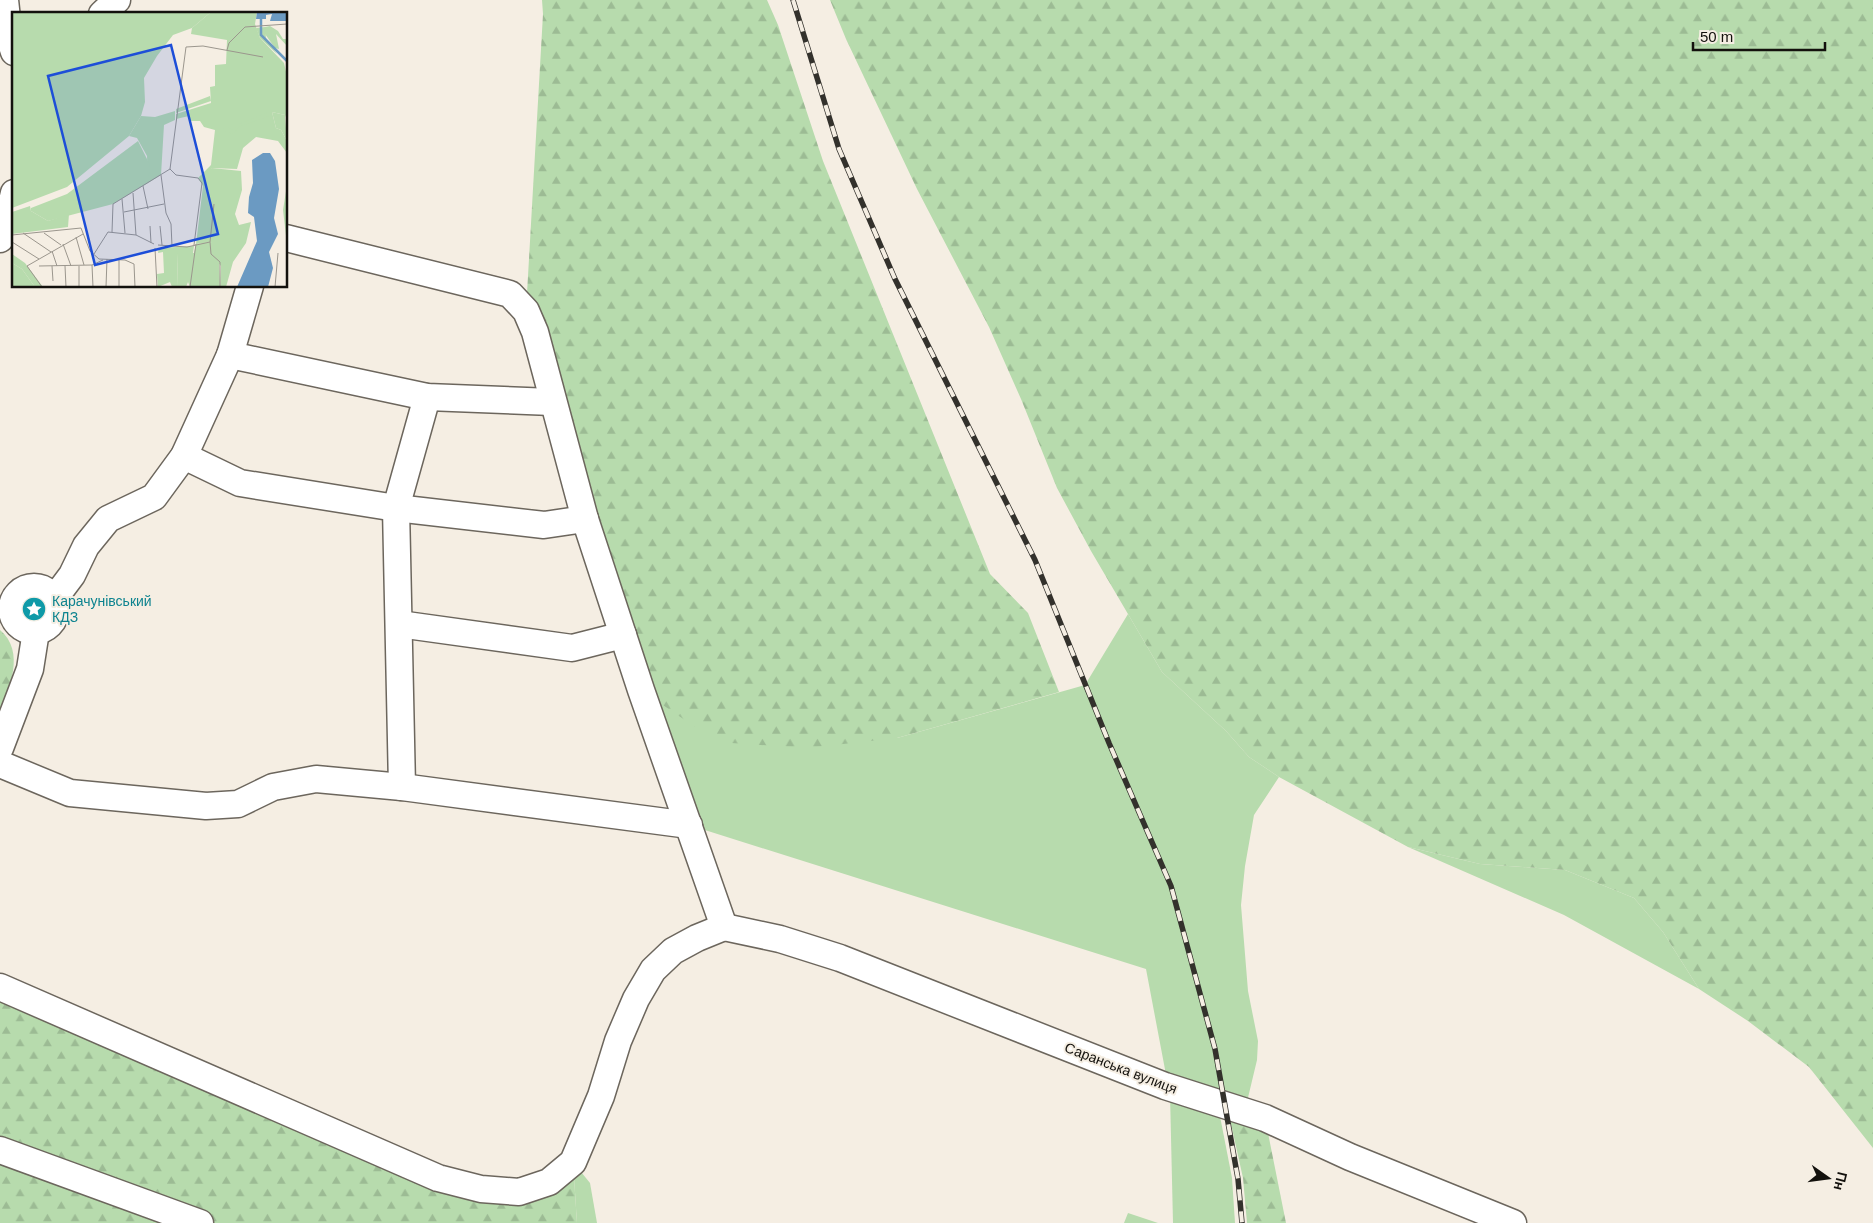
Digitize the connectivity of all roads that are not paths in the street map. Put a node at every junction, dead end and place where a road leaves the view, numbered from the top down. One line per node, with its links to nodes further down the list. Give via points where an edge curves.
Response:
1 (5, 0): 4 (street)
2 (118, 0): 3 (street)
3 (104, 12)
4 (12, 46)
5 (12, 199): 7 (street)
6 (288, 238): 11 (street, via 510,294 526,311 535,332)
7 (0, 239)
8 (249, 288): 9 (street)
9 (230, 355): 10 (street); 12 (street)
10 (426, 397): 11 (street); 13 (street)
11 (552, 402): 14 (street)
12 (184, 456): 13 (street, via 240,483); 16 (street, via 154,497 108,520 86,546 72,575)
13 (396, 508): 14 (street, via 544,525); 17 (street)
14 (585, 519): 19 (street)
15 (8, 595): 16 (street, via 37,587); 18 (street, via 16,621 24,629)
16 (54, 599): 18 (street, via 56,608 52,622)
17 (399, 624): 19 (street, via 572,648); 22 (street)
18 (36, 631): 20 (street, via 30,669)
19 (623, 636): 23 (street)
20 (0, 748)
21 (0, 764): 22 (street, via 70,793 206,806 238,804 272,787 316,779)
22 (402, 787): 23 (street)
23 (688, 825): 24 (street)
24 (724, 927): 25 (street, via 673,951 653,970 636,999 618,1042 601,1096 573,1162 549,1182 519,1192 481,1189 438,1178); 28 (street, Саранська вулиця, via 780,939 840,958 1165,1086 1265,1118 1350,1157)
25 (0, 987)
26 (0, 1150): 27 (street)
27 (200, 1223)
28 (1513, 1223)

